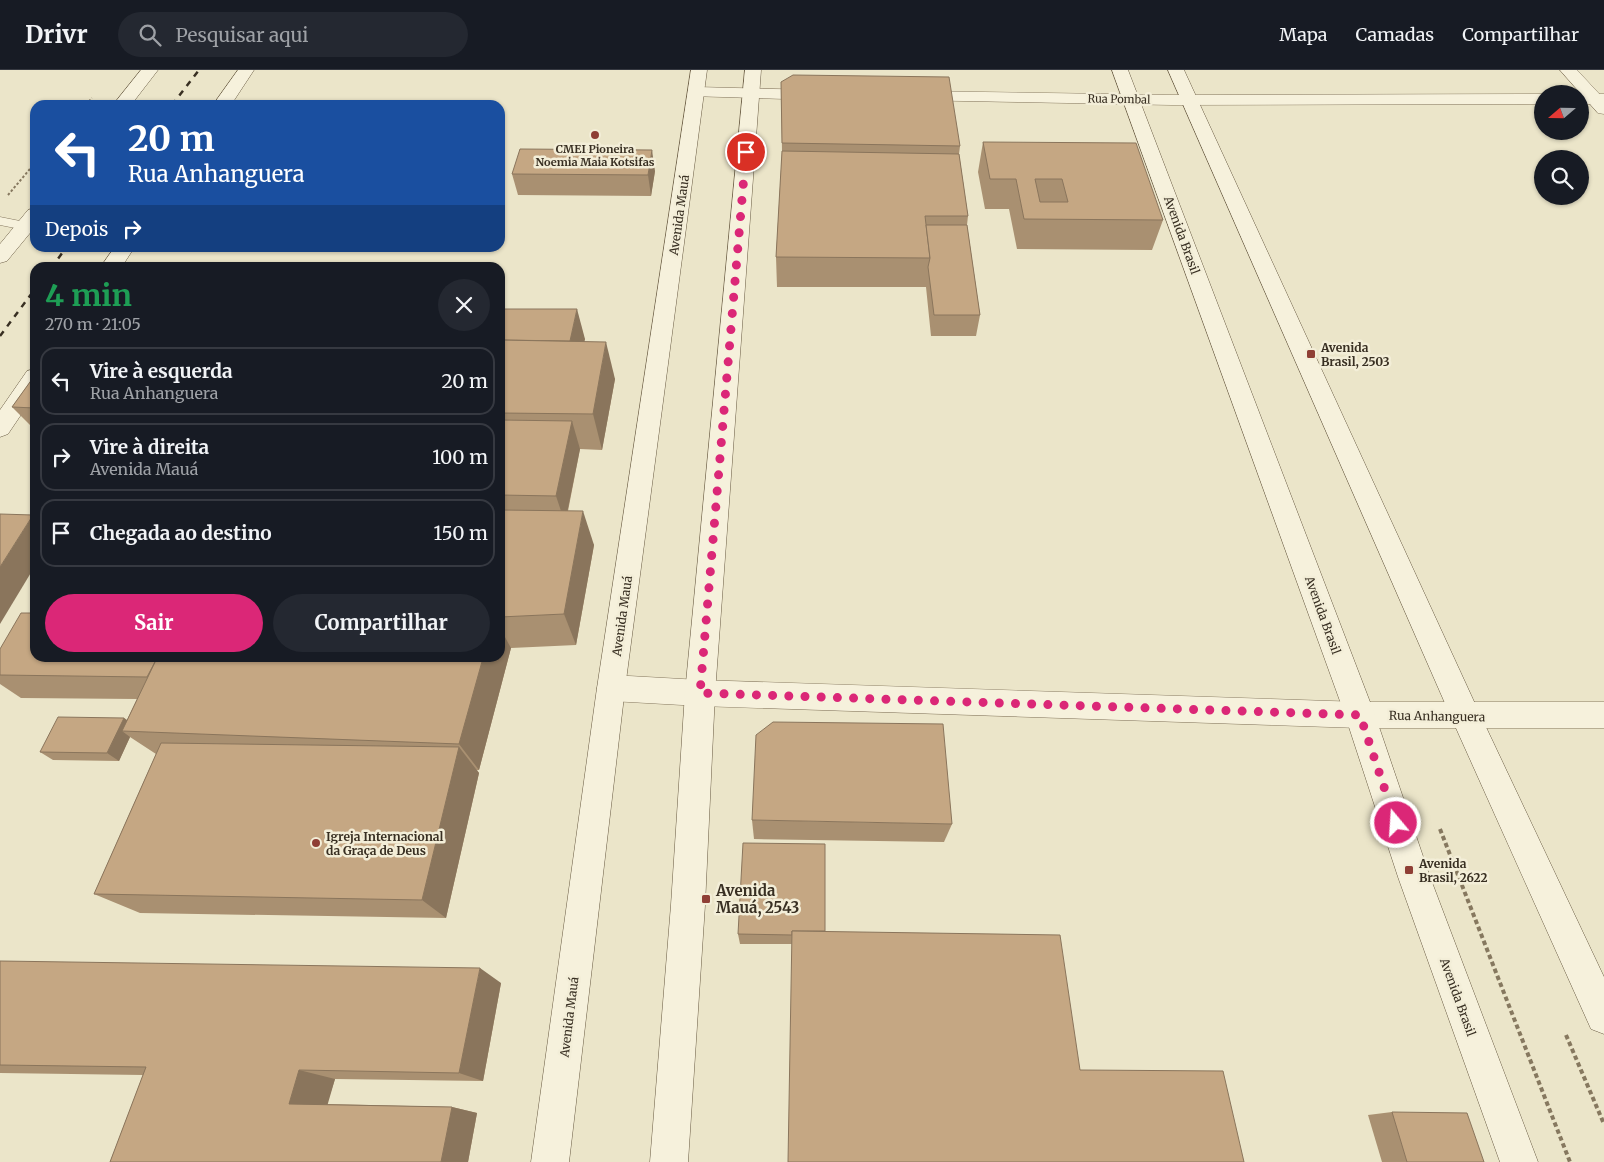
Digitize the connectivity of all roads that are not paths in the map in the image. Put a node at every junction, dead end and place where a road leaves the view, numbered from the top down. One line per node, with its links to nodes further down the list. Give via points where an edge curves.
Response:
1 (150, 70): 12 (main road)
2 (246, 70): 13 (main road)
3 (1120, 70): 10 (main road, Avenida Brasil)
4 (1176, 70): 14 (main road)
5 (1568, 70): 15 (main road)
6 (698, 81): 7 (main road); 21 (main road, Avenida Mauá)
7 (752, 82): 8 (main road); 22 (main road)
8 (831, 95)
9 (901, 96): 10 (main road, Rua Pombal)
10 (1131, 99): 14 (main road, Rua Pombal); 23 (main road, Avenida Brasil)
11 (1534, 99): 14 (main road, Rua Pombal)
12 (126, 100)
13 (225, 100)
14 (1189, 100): 24 (main road)
15 (1596, 101)
16 (30, 220): 17 (lane); 18 (main road)
17 (0, 221)
18 (0, 257)
19 (30, 384): 20 (main road)
20 (0, 428)
21 (611, 688): 22 (main road, Rua Anhanguera); 27 (main road, Avenida Mauá)
22 (700, 693): 23 (main road, Rua Anhanguera); 28 (main road)
23 (1360, 715): 24 (main road, Rua Anhanguera); 29 (main road, Avenida Brasil, via 1414,877)
24 (1466, 716): 25 (main road, Rua Anhanguera); 26 (main road)
25 (1604, 716)
26 (1604, 1016)
27 (550, 1162)
28 (669, 1162)
29 (1519, 1162)

